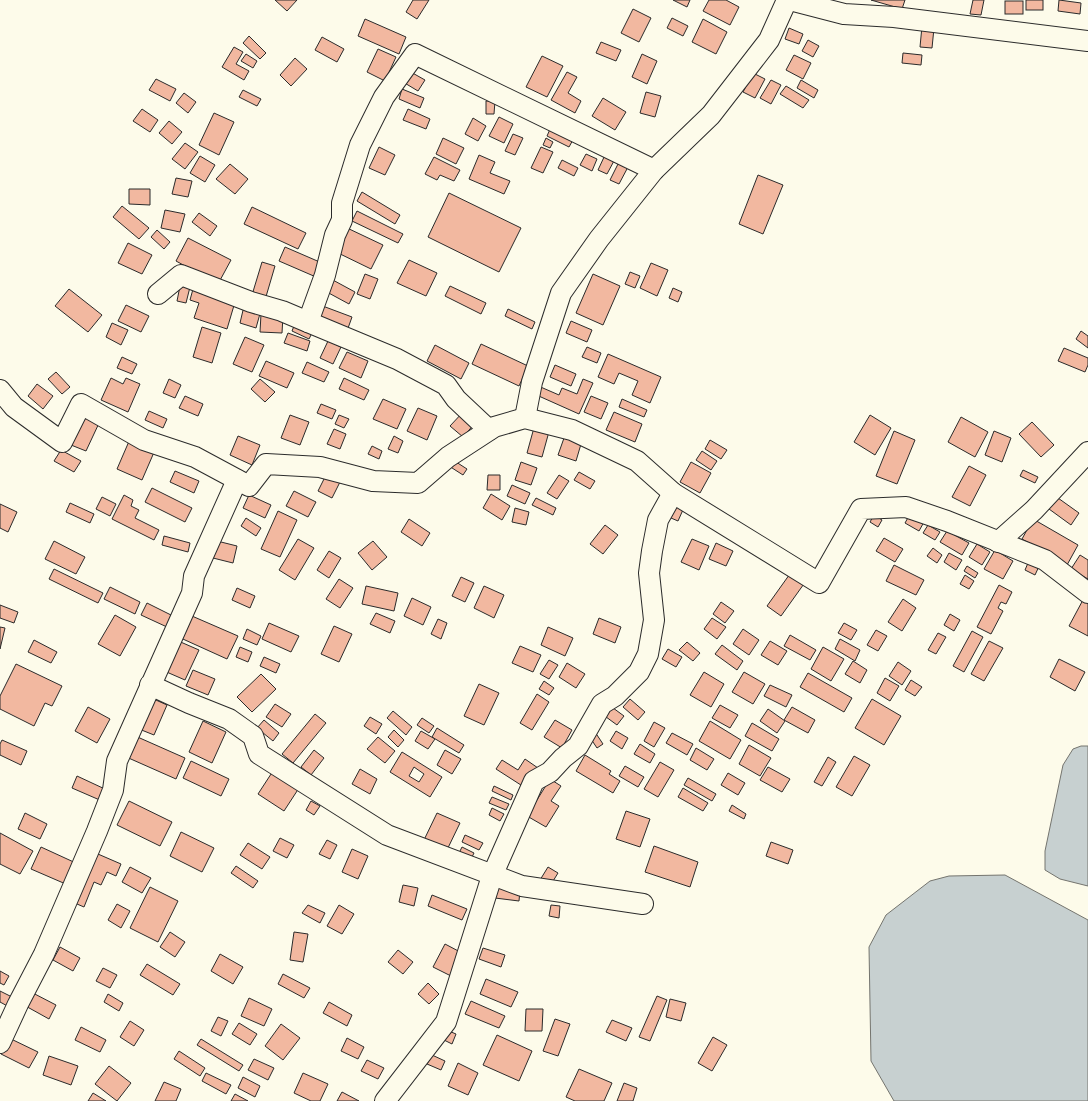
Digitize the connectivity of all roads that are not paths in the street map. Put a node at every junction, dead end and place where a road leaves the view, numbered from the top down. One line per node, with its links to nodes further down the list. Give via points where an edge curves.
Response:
1 (789, 0): 2 (street, via 844,14 894,17); 3 (street, via 769,40 723,100)
2 (1088, 41)
3 (654, 170): 5 (street, via 415,54 384,97 360,145 342,203 342,220); 7 (street, via 561,293 532,382)
4 (158, 294): 5 (street, via 181,275)
5 (308, 322): 8 (street, via 397,359 446,385)
6 (0, 390): 10 (street, via 14,407 62,442 81,404 144,440 195,456)
7 (526, 418): 8 (street); 11 (street, via 572,430 637,460)
8 (489, 430): 10 (street, via 448,456 418,483 373,481 320,467 279,463 266,464 249,486)
9 (1088, 452): 12 (street, via 1034,510)
10 (237, 480): 14 (street, via 194,576 192,593)
11 (673, 493): 12 (street, via 819,583 861,509 906,507); 15 (street, via 658,520 652,551 649,573 654,620 648,654 639,672 602,704 578,746 550,772 534,781)
12 (998, 542): 13 (street, via 1045,560)
13 (1088, 593)
14 (150, 685): 15 (street, via 228,718 253,736 259,754 387,835); 17 (street, via 117,761 113,790 97,831 44,954)
15 (492, 876): 16 (street, via 522,886); 18 (street, via 446,1022)
16 (643, 904)
17 (0, 1043)
18 (385, 1101)

